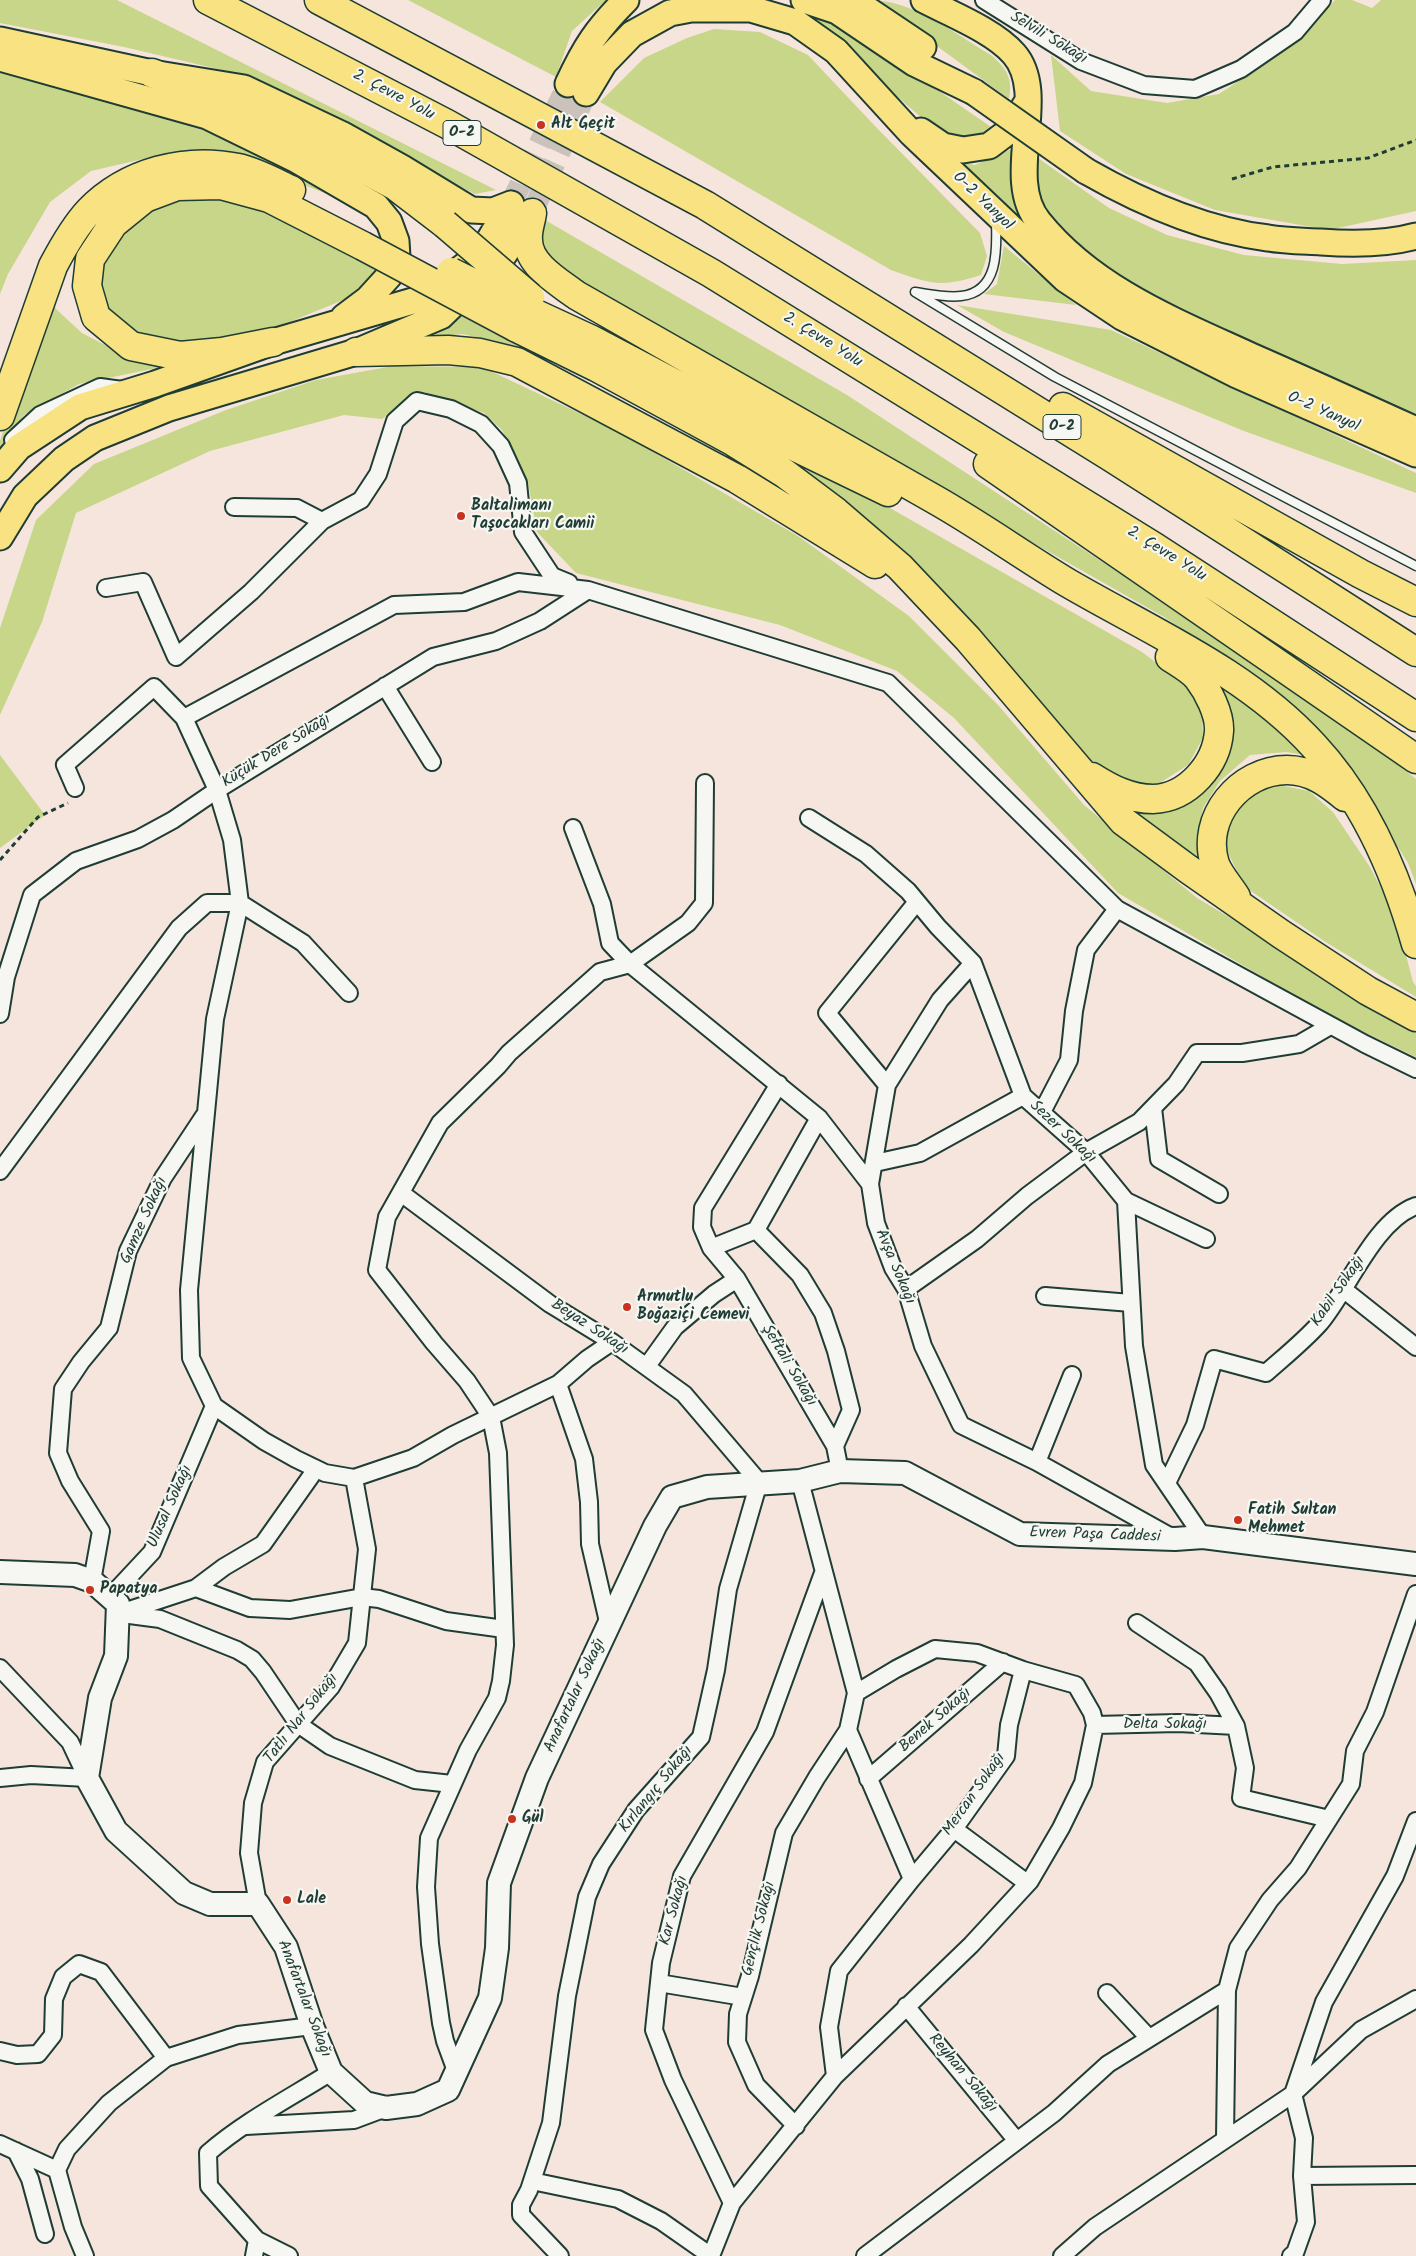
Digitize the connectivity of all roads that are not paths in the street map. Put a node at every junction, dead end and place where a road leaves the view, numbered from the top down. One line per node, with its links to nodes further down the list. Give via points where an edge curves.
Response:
1 (208, 0): 22 (highway, 2. Çevre Yolu / O-2, via 447,124)
2 (319, 0): 17 (highway, O-2)
3 (626, 0): 10 (main road, O-2 Yanyol, via 605,21 583,51 577,89 632,34)
4 (694, 0): 10 (main road)
5 (804, 0): 14 (main road, via 836,11 914,62)
6 (852, 0): 14 (main road, via 925,49)
7 (924, 0): 15 (main road, via 982,32 1015,55 1025,75)
8 (984, 0): 9 (street, Selvili Sokağı, via 1081,61 1144,85 1194,89 1241,69 1295,32)
9 (1322, 0)
10 (670, 13): 16 (main road, O-2 Yanyol, via 691,9 751,9 795,22 836,51)
11 (0, 40): 13 (main road)
12 (0, 58): 24 (main road, via 207,116 296,159 376,206 389,222 396,241 397,257 389,276 368,299)
13 (152, 73): 18 (main road, via 244,88 341,134 471,210); 23 (highway, bridge, via 240,108 394,185 445,224)
14 (974, 92): 20 (main road, bridge, via 1086,171 1160,209 1210,226 1268,238 1352,244)
15 (1027, 101): 16 (main road, via 1009,130 989,146 963,150 943,146); 28 (main road, via 1026,193 1037,220 1092,273 1138,302 1201,333)
16 (890, 110): 19 (main road, O-2 Yanyol)
17 (705, 205): 39 (highway); 41 (highway, O-2, via 1111,457)
18 (522, 208): 24 (main road, via 467,264 423,298); 26 (main road, via 503,256 441,316); 34 (highway, via 530,253 545,271 576,295 936,500)
19 (996, 215): 29 (main road, O-2 Yanyol, via 1065,278 1122,317 1237,375); 35 (lane, via 994,270 982,288 962,296 915,292 1055,377)
20 (1416, 236)
21 (368, 239): 23 (highway, bridge); 25 (highway, via 269,198 221,185 177,186 144,198 113,224 90,259 87,286 96,317 131,346 180,356); 27 (highway, via 315,201 240,168 211,164 185,166 150,172 129,182 89,211 63,248 36,309)
22 (711, 273): 43 (highway, 2. Çevre Yolu / O-2, via 1156,548); 45 (highway)
23 (523, 311): 34 (highway, via 590,339 785,442); 40 (highway, via 596,367 784,473 893,561)
24 (336, 324): 25 (main road)
25 (273, 342): 30 (main road, via 80,407 20,446)
26 (356, 352): 33 (main road, via 169,408 96,438 64,459 25,496); 40 (highway, via 448,350 480,353 517,362 736,479 823,530)
27 (0, 416)
28 (1416, 430)
29 (1416, 454)
30 (2, 467)
31 (234, 506): 32 (street, via 297,508)
32 (322, 521): 37 (street, via 251,592 176,657 143,582); 38 (street, via 360,500 378,474 395,421 417,401 451,408 481,424 501,446 518,483 523,532 552,576)
33 (0, 537)
34 (1022, 553): 36 (highway)
35 (1416, 566)
36 (1065, 581): 47 (highway, via 1197,676 1213,704 1220,730 1212,760 1197,781 1175,793 1154,799 1129,796); 53 (highway, via 1207,662 1274,706 1343,780)
37 (106, 588)
38 (588, 590): 42 (street, Küçük Dere Sokağı, via 540,621 496,642 433,658); 44 (street, via 518,582 464,602 394,605); 57 (street, via 888,683)
39 (1416, 602)
40 (940, 610): 47 (highway)
41 (1416, 652)
42 (385, 686): 46 (street); 50 (street, Küçük Dere Sokağı)
43 (1416, 717)
44 (184, 718): 49 (street, via 154,687 65,765); 50 (street)
45 (1416, 759)
46 (432, 762)
47 (1076, 767): 56 (highway, via 1123,821)
48 (705, 783): 60 (street, via 704,903 688,923)
49 (75, 788)
50 (217, 790): 54 (street, Küçük Dere Sokağı, via 232,840); 62 (street, via 174,820 138,838 76,861 32,895 6,977)
51 (809, 818): 55 (street, Sezer Sokağı, via 866,854 908,891)
52 (573, 828): 60 (street, Avşa Sokağı, via 602,904 610,943)
53 (1371, 829): 56 (highway, via 1349,801 1322,778 1288,770 1260,775 1242,785 1222,804 1211,834 1215,865); 58 (highway, via 1406,904)
54 (240, 902): 61 (street, via 303,943); 70 (street, Küçük Dere Sokağı, via 215,1019); 75 (street, via 207,903 179,928)
55 (916, 903): 59 (street, Sezer Sokağı); 67 (street, via 827,1012)
56 (1243, 907): 63 (highway, via 1368,991)
57 (1117, 909): 64 (street); 71 (street, via 1086,950 1074,1011 1069,1060)
58 (1415, 938)
59 (973, 963): 67 (street, via 940,1000); 68 (street, Sezer Sokağı)
60 (630, 964): 66 (street, Avşa Sokağı); 77 (street, via 600,972 509,1053 440,1123)
61 (349, 993)
62 (0, 1014)
63 (1415, 1017)
64 (1330, 1026): 65 (street); 69 (street, via 1299,1044 1242,1053 1196,1054 1176,1084)
65 (1416, 1069)
66 (779, 1084): 72 (street, Avşa Sokağı); 83 (street, Şeftali Sokağı, via 703,1208 702,1227)
67 (887, 1085): 74 (street)
68 (1023, 1096): 71 (street, Sezer Sokağı); 74 (street, via 920,1153)
69 (1153, 1108): 73 (street, via 1139,1122); 78 (street, via 1159,1159)
70 (206, 1112): 94 (street, Küçük Dere Sokağı, via 189,1290 191,1358); 109 (street, Gamze Sokağı, via 162,1178 128,1252 109,1328 63,1388 58,1453 70,1482 101,1531)
71 (1042, 1112): 73 (street, Sezer Sokağı)
72 (819, 1118): 76 (street, Avşa Sokağı); 81 (street)
73 (1086, 1152): 79 (street, Sezer Sokağı); 86 (street, via 977,1239)
74 (875, 1163): 76 (street)
75 (0, 1171)
76 (870, 1184): 86 (street, Avşa Sokağı, via 876,1223 893,1268)
77 (401, 1193): 89 (street, Beyaz Sokağı, via 550,1304); 95 (street, via 387,1217 377,1270 467,1380)
78 (1219, 1194)
79 (1126, 1201): 82 (street); 88 (street)
80 (1416, 1206): 85 (street, Kabil Sokağı, via 1404,1210 1374,1242)
81 (756, 1230): 83 (street); 96 (street, via 800,1275 823,1313 851,1410)
82 (1206, 1239)
83 (711, 1248): 84 (street, Şeftali Sokağı)
84 (737, 1279): 91 (street, via 675,1326); 96 (street, Şeftali Sokağı)
85 (1343, 1288): 90 (street); 103 (street, Kabil Sokağı, via 1320,1323 1266,1373 1214,1359 1195,1425)
86 (906, 1289): 97 (street, Avşa Sokağı, via 923,1346 961,1424)
87 (1045, 1296): 88 (street)
88 (1132, 1303): 103 (street, via 1134,1346 1154,1465)
89 (612, 1342): 91 (street, Beyaz Sokağı); 93 (street, via 586,1359)
90 (1416, 1347)
91 (647, 1366): 102 (street, Beyaz Sokağı, via 684,1394)
92 (1072, 1375): 97 (street)
93 (558, 1384): 95 (street); 115 (street, via 584,1459 590,1544)
94 (214, 1406): 98 (street, via 264,1441); 113 (street, Ulusal Sokağı, via 152,1552)
95 (491, 1417): 100 (street, via 413,1458); 116 (street, via 498,1453)
96 (835, 1446): 99 (street, Şeftali Sokağı)
97 (1037, 1462): 105 (street, Avşa Sokağı)
98 (316, 1469): 100 (street); 110 (street, via 263,1544)
99 (840, 1471): 101 (main road, Evren Paşa Caddesi); 105 (main road, Evren Paşa Caddesi, via 905,1473 1020,1534)
100 (354, 1478): 112 (street, Tatlı Nar Sokağı, via 367,1550)
101 (800, 1480): 102 (main road, Evren Paşa Caddesi); 108 (street)
102 (759, 1482): 115 (main road, Anafartalar Sokağı, via 708,1487 672,1497 655,1526); 159 (street, Kırlangıç Sokağı, via 728,1589 716,1670 701,1737 636,1810 601,1864 587,1896 567,1996 551,2123)
103 (1167, 1483): 104 (street)
104 (1203, 1537): 105 (main road, Evren Paşa Caddesi); 106 (main road, Evren Paşa Caddesi)
105 (1175, 1539)
106 (1416, 1564)
107 (0, 1572): 109 (main road, via 75,1575)
108 (823, 1573): 120 (street); 135 (street, Kar Sokağı, via 766,1732 682,1876)
109 (92, 1581): 113 (main road)
110 (196, 1588): 112 (street, via 250,1608 280,1610); 113 (street)
111 (1416, 1594): 129 (street, via 1375,1712 1355,1751 1351,1784)
112 (362, 1597): 116 (street, via 380,1599 446,1621); 121 (street, Tatlı Nar Sokağı, via 357,1642 331,1687)
113 (114, 1605): 121 (street, via 160,1619 236,1650 252,1660); 126 (main road, via 116,1656 100,1698)
114 (1137, 1623): 123 (street, via 1197,1663)
115 (609, 1626): 145 (main road, Anafartalar Sokağı, via 537,1778 499,1883 497,1948 490,1998)
116 (504, 1629): 128 (street, via 497,1698)
117 (1003, 1662): 119 (street); 120 (street, via 977,1653 936,1649 896,1668); 127 (street, Benek Sokağı)
118 (0, 1668): 126 (street, via 70,1742)
119 (1023, 1670): 122 (street, via 1076,1685); 131 (street, Mercan Sokağı, via 1009,1725 1006,1756)
120 (856, 1693): 124 (street)
121 (298, 1724): 128 (street, via 330,1746 415,1780); 134 (street, Tatlı Nar Sokağı, via 265,1762 253,1803 249,1853)
122 (1095, 1725): 123 (street, Delta Sokağı, via 1178,1723); 133 (street, via 1083,1783 1061,1828)
123 (1236, 1726): 129 (street, via 1245,1768 1241,1798)
124 (848, 1730): 127 (street); 138 (street, Gençlik Sokağı, via 784,1833)
125 (0, 1778): 126 (street, via 31,1775)
126 (87, 1778): 134 (main road, via 116,1830 184,1893 210,1904)
127 (868, 1779): 132 (street)
128 (452, 1784): 145 (street, via 428,1838 426,1887 441,2024)
129 (1329, 1819): 136 (street, via 1298,1868 1270,1900 1238,1948)
130 (1416, 1821): 148 (street, via 1395,1876 1324,2002)
131 (954, 1829): 132 (street, Mercan Sokağı); 133 (street)
132 (912, 1879): 147 (street, Mercan Sokağı, via 839,1971 829,2027)
133 (1027, 1883): 140 (street, via 971,1945)
134 (258, 1904): 141 (main road, Anafartalar Sokağı, via 286,1947)
135 (659, 1984): 138 (street); 160 (street, Kar Sokağı, via 654,2030 672,2080)
136 (1227, 1990): 142 (street); 152 (street)
137 (1107, 1993): 142 (street)
138 (743, 1997): 151 (street, Gençlik Sokağı, via 738,2014 737,2042 756,2085)
139 (1416, 1999): 148 (street, via 1361,2030)
140 (906, 2006): 147 (street); 153 (street, Reyhan Sokağı)
141 (312, 2026): 144 (street, via 238,2035); 146 (main road, Anafartalar Sokağı)
142 (1149, 2038): 153 (street, via 1108,2064 1054,2113)
143 (0, 2051): 144 (street, via 17,2055 38,2054 53,2034 54,1999 63,1977 78,1964 101,1972)
144 (166, 2058): 156 (street, via 109,2104 67,2150)
145 (456, 2071): 149 (main road, Anafartalar Sokağı, via 448,2090 417,2104)
146 (331, 2072): 149 (main road, Anafartalar Sokağı, via 365,2103); 150 (street)
147 (835, 2076): 151 (street)
148 (1293, 2094): 152 (street); 158 (street, via 1304,2138)
149 (386, 2108): 150 (street, via 354,2120)
150 (242, 2126): 162 (street, via 208,2153 209,2186)
151 (796, 2126): 160 (street)
152 (1225, 2138): 167 (street, via 1094,2227)
153 (1017, 2141): 166 (street)
154 (0, 2144): 155 (street)
155 (16, 2151): 156 (street); 161 (street, via 30,2179)
156 (57, 2170): 164 (street)
157 (1416, 2175): 158 (street)
158 (1302, 2176): 168 (street, via 1306,2222)
159 (532, 2180): 160 (street, via 618,2199 661,2220 711,2256); 163 (street, Kırlangıç Sokağı, via 521,2206 521,2215)
160 (732, 2203)
161 (45, 2234)
162 (256, 2248): 165 (street)
163 (555, 2254)
164 (85, 2256)
165 (290, 2256)
166 (865, 2256)
167 (1062, 2256)
168 (1292, 2256)

